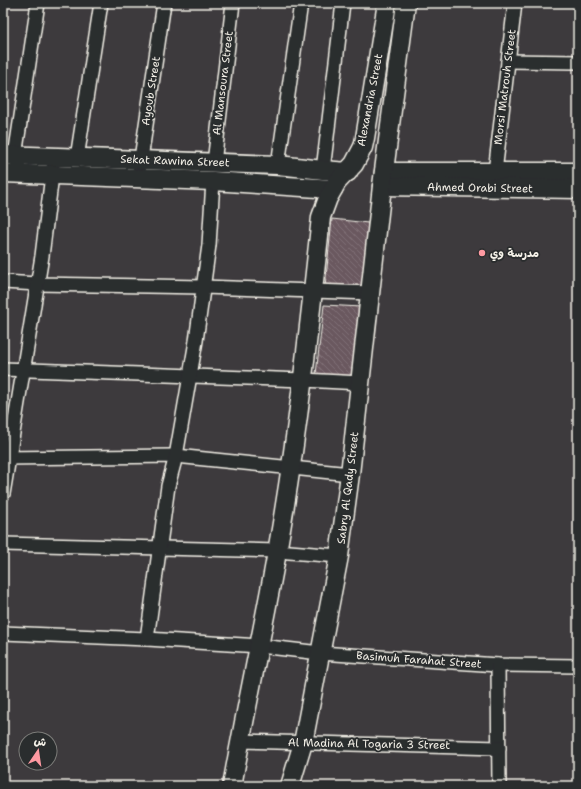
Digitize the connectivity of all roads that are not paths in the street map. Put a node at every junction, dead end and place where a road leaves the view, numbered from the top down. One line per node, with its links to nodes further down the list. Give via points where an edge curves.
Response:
1 (38, 3): 12 (street)
2 (100, 3): 14 (street)
3 (164, 3): 15 (street, Ayoub Street)
4 (233, 3): 16 (street, Al Mansoura Street)
5 (301, 3): 17 (street)
6 (343, 3): 18 (street)
7 (387, 3): 19 (street, Alexandria Street, via 365,138 359,155)
8 (406, 3): 25 (street, Alexandria Street)
9 (515, 3): 10 (street, Morsi Matrouh Street)
10 (508, 61): 11 (street); 20 (street, Morsi Matrouh Street)
11 (578, 62)
12 (9, 156): 13 (street, Sekat Rawina Street)
13 (54, 158): 14 (street, Sekat Rawina Street); 23 (street)
14 (77, 158): 15 (street, Sekat Rawina Street)
15 (140, 160): 16 (street, Sekat Rawina Street); 24 (street, Ayoub Street)
16 (214, 163): 17 (street, Sekat Rawina Street)
17 (278, 165): 18 (street, Sekat Rawina Street)
18 (323, 170): 19 (street, Sekat Rawina Street)
19 (348, 172): 28 (street, Alexandria Street)
20 (495, 172): 25 (street, Ahmed Orabi Street); 26 (street, Ahmed Orabi Street)
21 (578, 172): 26 (street, Ahmed Orabi Street)
22 (3, 173): 23 (street, Sekat Rawina Street)
23 (53, 175): 24 (street, Sekat Rawina Street); 31 (street)
24 (138, 178): 27 (street, Sekat Rawina Street)
25 (383, 179): 26 (street, Ahmed Orabi Street); 34 (street, Sabry Al Qady Street)
26 (524, 180): 29 (street, Ahmed Orabi Street)
27 (213, 181): 28 (street, Sekat Rawina Street); 32 (street, via 209,245)
28 (333, 189): 33 (street, via 321,217)
29 (578, 189)
30 (3, 282): 31 (street)
31 (38, 284): 32 (street); 36 (street)
32 (203, 287): 33 (street); 37 (street)
33 (313, 290): 34 (street); 38 (street)
34 (371, 293): 39 (street, Sabry Al Qady Street)
35 (3, 368): 36 (street)
36 (24, 370): 37 (street); 41 (street)
37 (190, 376): 38 (street); 40 (street)
38 (303, 380): 39 (street); 42 (street)
39 (361, 383): 43 (street, Sabry Al Qady Street)
40 (176, 456): 41 (street); 42 (street); 46 (street, via 168,486)
41 (6, 458): 44 (street)
42 (290, 468): 43 (street); 47 (street)
43 (350, 474): 48 (street, Sabry Al Qady Street)
44 (3, 494)
45 (3, 544): 46 (street)
46 (159, 548): 47 (street); 50 (street)
47 (277, 551): 48 (street); 51 (street)
48 (339, 556): 52 (street, Sabry Al Qady Street)
49 (3, 633): 50 (street, Basimuh Farahat Street)
50 (147, 639): 51 (street, Basimuh Farahat Street)
51 (260, 646): 52 (street, Basimuh Farahat Street); 55 (street)
52 (320, 653): 53 (street, Basimuh Farahat Street); 56 (street, Sabry Al Qady Street)
53 (498, 665): 54 (street, Basimuh Farahat Street); 57 (street)
54 (578, 666)
55 (240, 741): 56 (street, Al Madina Al Togaria 3 Street); 58 (street)
56 (303, 743): 57 (street, Al Madina Al Togaria 3 Street); 59 (street, Sabry Al Qady Street)
57 (499, 748): 60 (street)
58 (232, 786)
59 (290, 786)
60 (499, 786)

